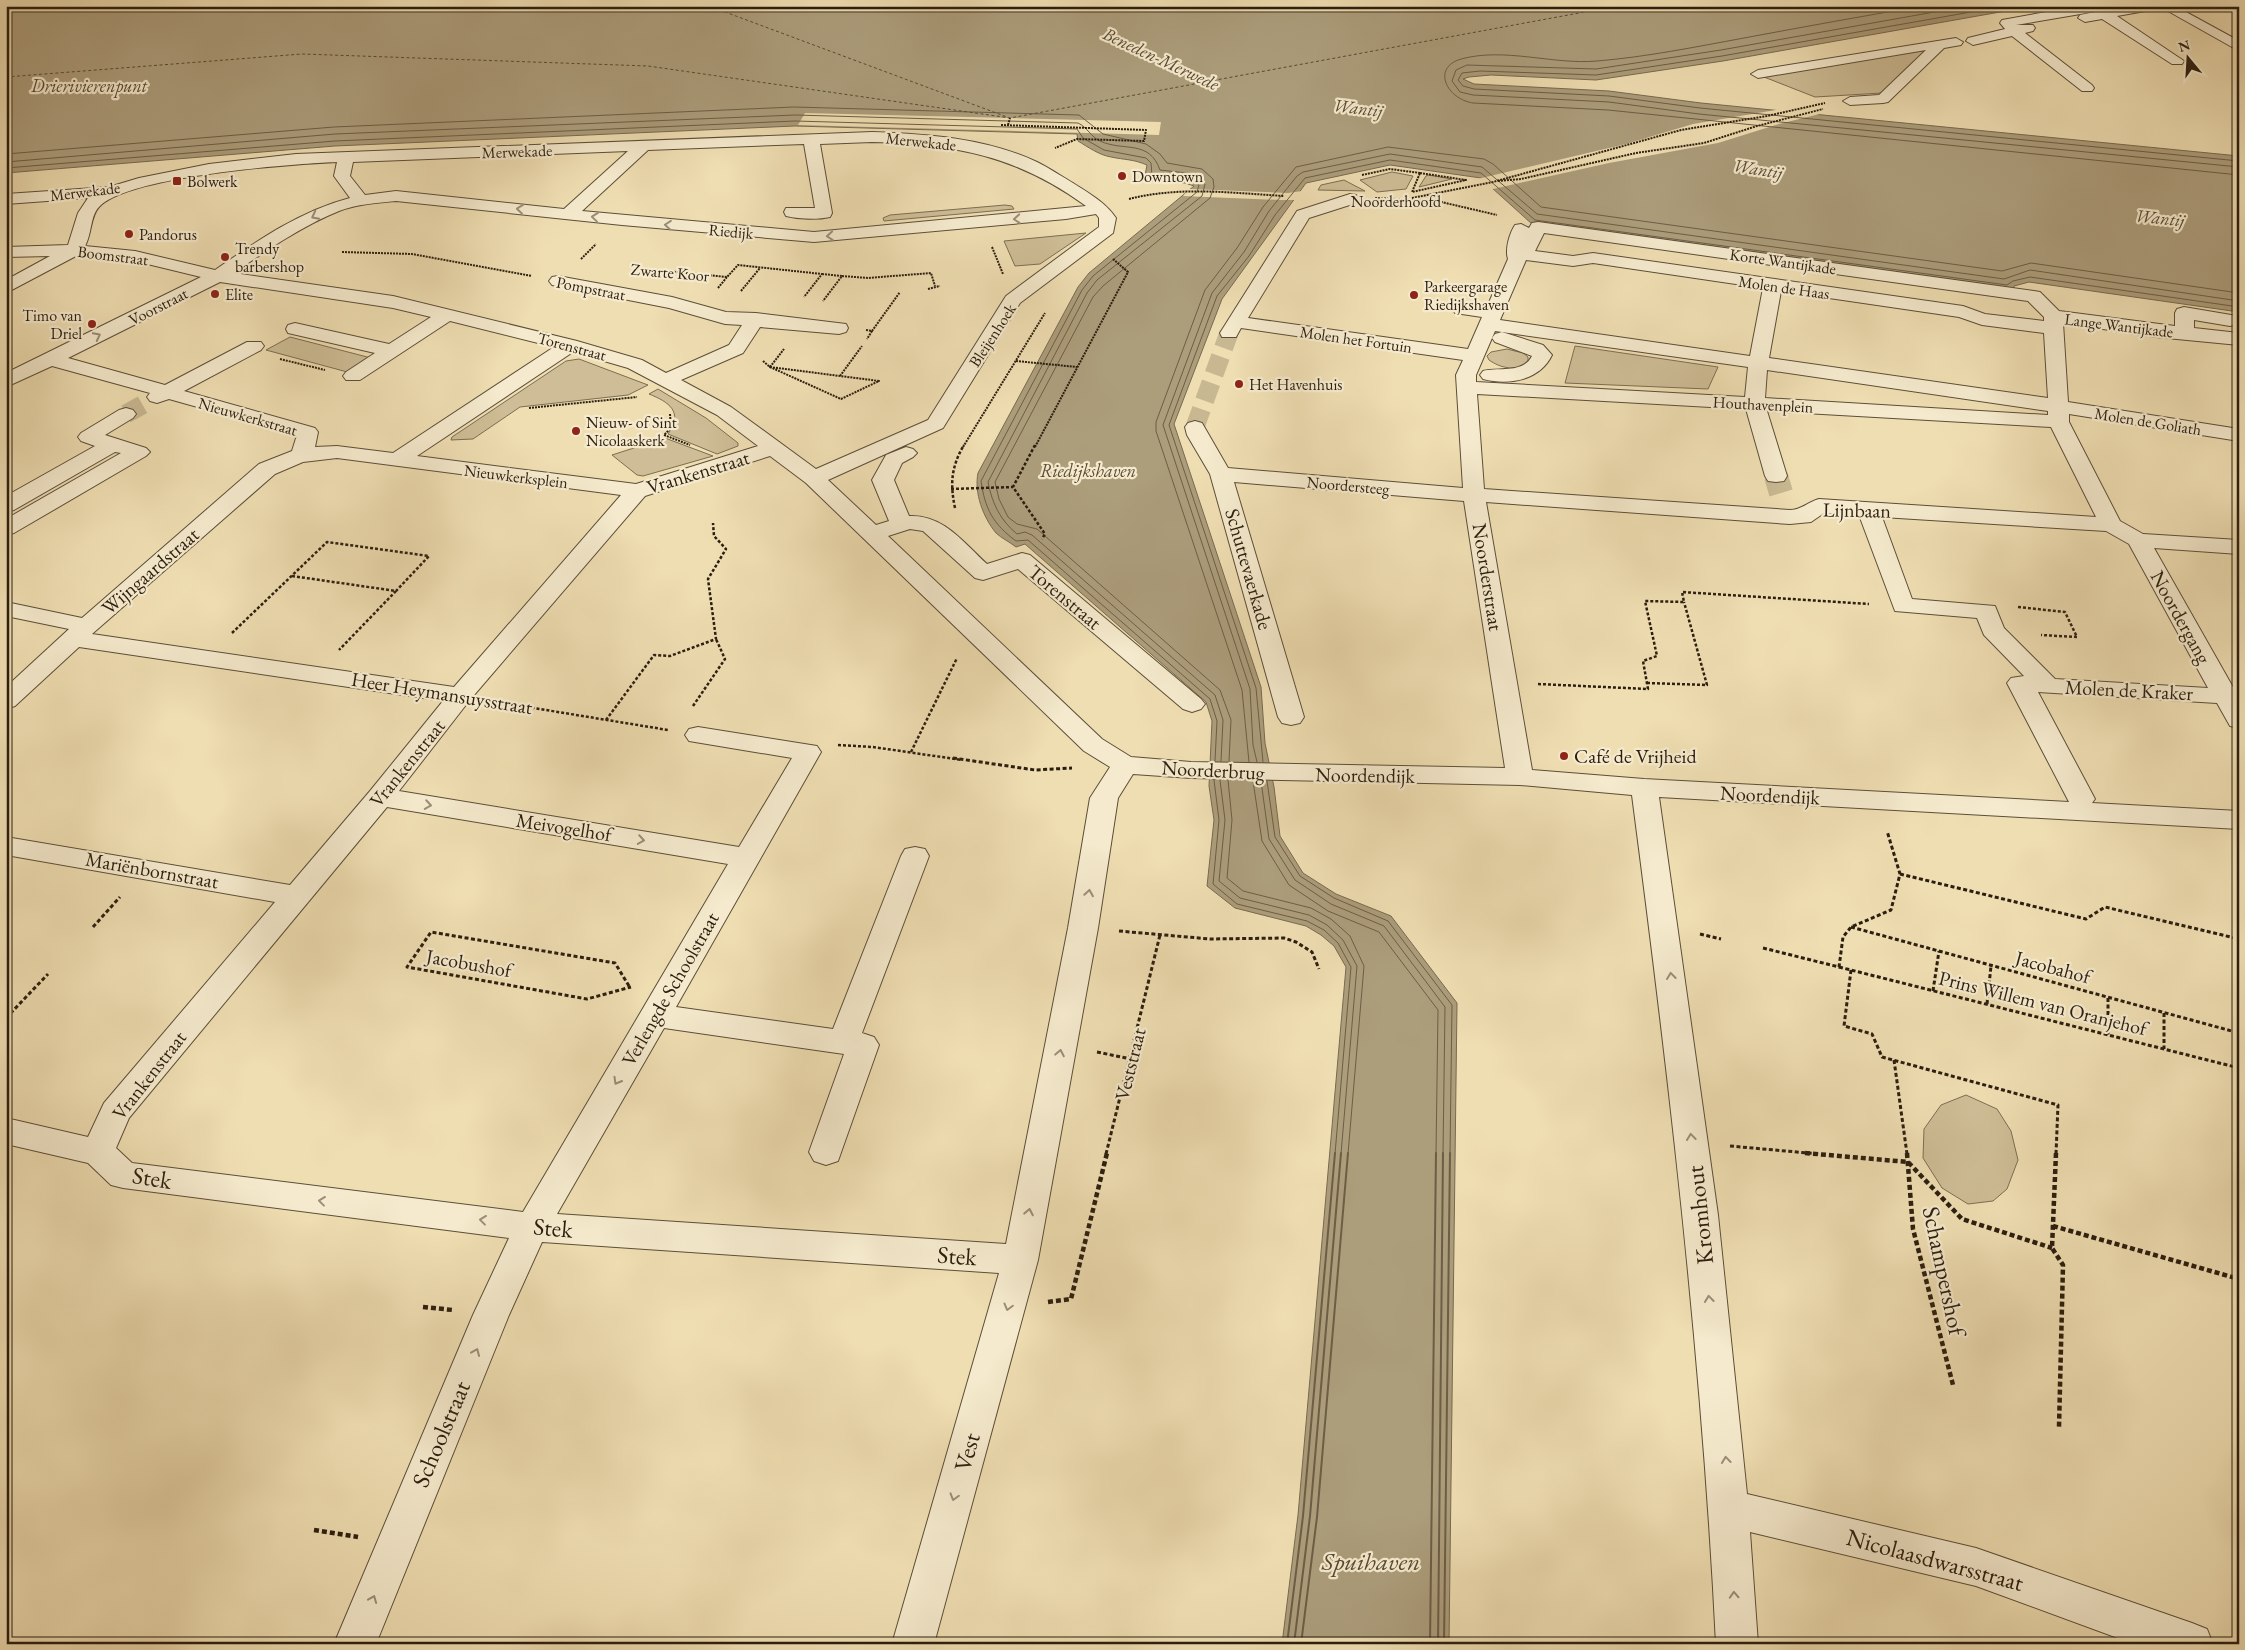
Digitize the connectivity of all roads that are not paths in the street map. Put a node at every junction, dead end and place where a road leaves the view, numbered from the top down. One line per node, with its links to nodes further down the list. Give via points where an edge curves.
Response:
1 (2150, 6): 3 (street)
2 (2165, 6): 8 (street)
3 (2104, 10): 4 (street, via 2007,23); 9 (street)
4 (2013, 30): 5 (street); 11 (street)
5 (1974, 41)
6 (1956, 42): 7 (street)
7 (1941, 43): 10 (street); 12 (street, via 1883,99)
8 (2239, 47)
9 (2177, 61)
10 (1758, 74)
11 (2087, 88)
12 (1850, 101)
13 (811, 138): 14 (street, Merwekade); 20 (street, Merwekade, via 881,137 974,148 1027,164); 21 (street, via 824,213)
14 (643, 146): 15 (street, Merwekade); 22 (street)
15 (346, 156): 16 (street, Merwekade, via 246,164 148,181); 17 (street, via 342,176)
16 (111, 192): 18 (street, Merwekade); 24 (street, via 92,204 81,242)
17 (359, 197): 22 (street, Riedijk, one-way to 17, via 396,196); 26 (street, Voorstraat, one-way to 26, via 334,206 271,239)
18 (6, 199)
19 (1350, 199): 36 (street, Noorderhoofd, via 1303,215)
20 (1101, 208): 22 (street, Riedijk, one-way to 22, via 814,237); 62 (street, Bleijenhoek, via 1108,218 1107,229 1013,300 936,424)
21 (792, 212)
22 (568, 214)
23 (1518, 242): 29 (street, Molen de Haas, via 1573,261 1593,258); 33 (street, Noorderstraat, via 1517,259); 35 (street, Korte Wantijkade, via 1529,247 1538,226 2034,296)
24 (74, 250): 25 (street, Boomstraat); 26 (street, Boomstraat, via 135,256); 28 (street)
25 (6, 252)
26 (218, 276): 31 (street, Torenstraat, via 393,302); 44 (street, Voorstraat, one-way to 26)
27 (558, 281): 32 (street, Pompstraat, via 672,303 725,318)
28 (10, 284)
29 (1773, 285): 35 (street, Molen de Haas, via 1963,312 1982,319); 45 (street)
30 (1464, 306): 33 (street)
31 (447, 315): 41 (street, Torenstraat); 43 (street)
32 (756, 320): 37 (street, Pompstraat); 48 (street, via 736,349)
33 (1491, 320): 45 (street, Houthavenplein); 46 (street, Noorderstraat); 46 (street, via 1501,338 1536,349 1542,355 1539,364 1510,375)
34 (2239, 321): 39 (street, Lange Wantijkade, via 2184,313)
35 (2053, 322): 39 (street, Lange Wantijkade); 53 (street)
36 (1232, 327): 46 (street, Molen het Fortuin)
37 (839, 328)
38 (295, 329): 43 (street)
39 (2185, 333): 40 (street, Lange Wantijkade)
40 (2239, 339)
41 (570, 345): 48 (street, Torenstraat, via 635,364); 60 (street)
42 (250, 348): 50 (street, Nieuwkerkstraat)
43 (392, 351): 47 (street)
44 (51, 360): 49 (street, Voorstraat); 50 (street, Nieuwkerkstraat)
45 (1758, 364): 51 (street); 53 (street, Houthavenplein)
46 (1470, 373): 51 (street, Houthavenplein); 64 (street, Noorderstraat)
47 (352, 376)
48 (668, 379): 57 (street, Torenstraat, via 724,411)
49 (6, 381)
50 (157, 397): 59 (street, Nieuwkerkstraat, via 308,432)
51 (1756, 404): 53 (street, Houthavenplein); 67 (street)
52 (126, 414): 56 (street, via 88,437)
53 (2059, 414): 55 (street, Molen de Goliath); 69 (street)
54 (1195, 427): 61 (street, Schuttevaerkade)
55 (2239, 435)
56 (112, 444): 65 (street); 70 (street, via 139,452)
57 (773, 448): 62 (street, Torenstraat); 63 (street, Vrankenstraat)
58 (906, 452): 68 (street, via 892,459 883,480)
59 (302, 455): 60 (street, Nieuwkerksplein, via 337,452); 75 (street, Wijngaardstraat, via 267,469)
60 (395, 461): 63 (street, Nieuwkerksplein)
61 (1221, 474): 64 (street, Noordersteeg); 81 (street, Schuttevaerkade)
62 (814, 478): 71 (street, Torenstraat)
63 (636, 492): 77 (street, Vrankenstraat)
64 (1474, 495): 67 (street, Lijnbaan); 86 (street, Noorderstraat)
65 (6, 504)
66 (1868, 509): 67 (street, Lijnbaan, via 1819,506 1803,517); 69 (street, Lijnbaan); 76 (street, Molen de Kraker, via 1903,606 1987,611 1993,630)
67 (1790, 517)
68 (902, 525): 71 (street, Torenstraat); 80 (street, Torenstraat, via 930,526 983,573 1022,560)
69 (2111, 525): 72 (street, Lijnbaan)
70 (6, 528)
71 (874, 534): 84 (street, Torenstraat, via 1093,745)
72 (2138, 540): 73 (street, Lijnbaan); 78 (street, Noordergang)
73 (2239, 547)
74 (6, 609): 75 (street, Heer Heymansuysstraat)
75 (81, 632): 77 (street, Heer Heymansuysstraat, via 205,658); 79 (street, Wijngaardstraat)
76 (2048, 686): 78 (street, Molen de Kraker); 89 (street, via 2020,684)
77 (460, 696): 88 (street, Vrankenstraat)
78 (2232, 696): 82 (street, Noordergang)
79 (6, 701)
80 (1192, 704)
81 (1291, 717)
82 (2239, 720)
83 (687, 733): 93 (street, Verlengde Schoolstraat, via 808,752)
84 (1125, 765): 85 (street, Noorderbrug); 101 (street, one-way to 84, via 1084,928 1104,798)
85 (1300, 774): 86 (street, Noordendijk)
86 (1520, 777): 87 (street, Noordendijk)
87 (1644, 788): 90 (street, Noordendijk); 102 (street, Kromhout, one-way to 87, via 1692,1143)
88 (380, 797): 93 (street, Meivogelhof, one-way to 93); 94 (street, Vrankenstraat)
89 (2081, 799)
90 (2239, 820)
91 (6, 846): 94 (street, Mariënbornstraat, via 198,869)
92 (915, 856): 96 (street)
93 (747, 858): 95 (street, Verlengde Schoolstraat)
94 (297, 896): 98 (street, Vrankenstraat, via 115,1112)
95 (662, 1004): 96 (street); 100 (street, Verlengde Schoolstraat, one-way to 100)
96 (843, 1042): 99 (street, via 862,1045)
97 (6, 1131): 98 (street)
98 (98, 1152): 100 (street, Stek, one-way to 98, via 123,1176)
99 (826, 1152)
100 (532, 1226): 101 (street, Stek); 103 (street, Schoolstraat, one-way to 100)
101 (1020, 1260): 104 (street, Vest, one-way to 104)
102 (1730, 1509): 105 (street, Kromhout, one-way to 102); 106 (street, Nicolaasdwarsstraat, via 1976,1567)
103 (355, 1644)
104 (913, 1644)
105 (1737, 1644)
106 (2192, 1644)

